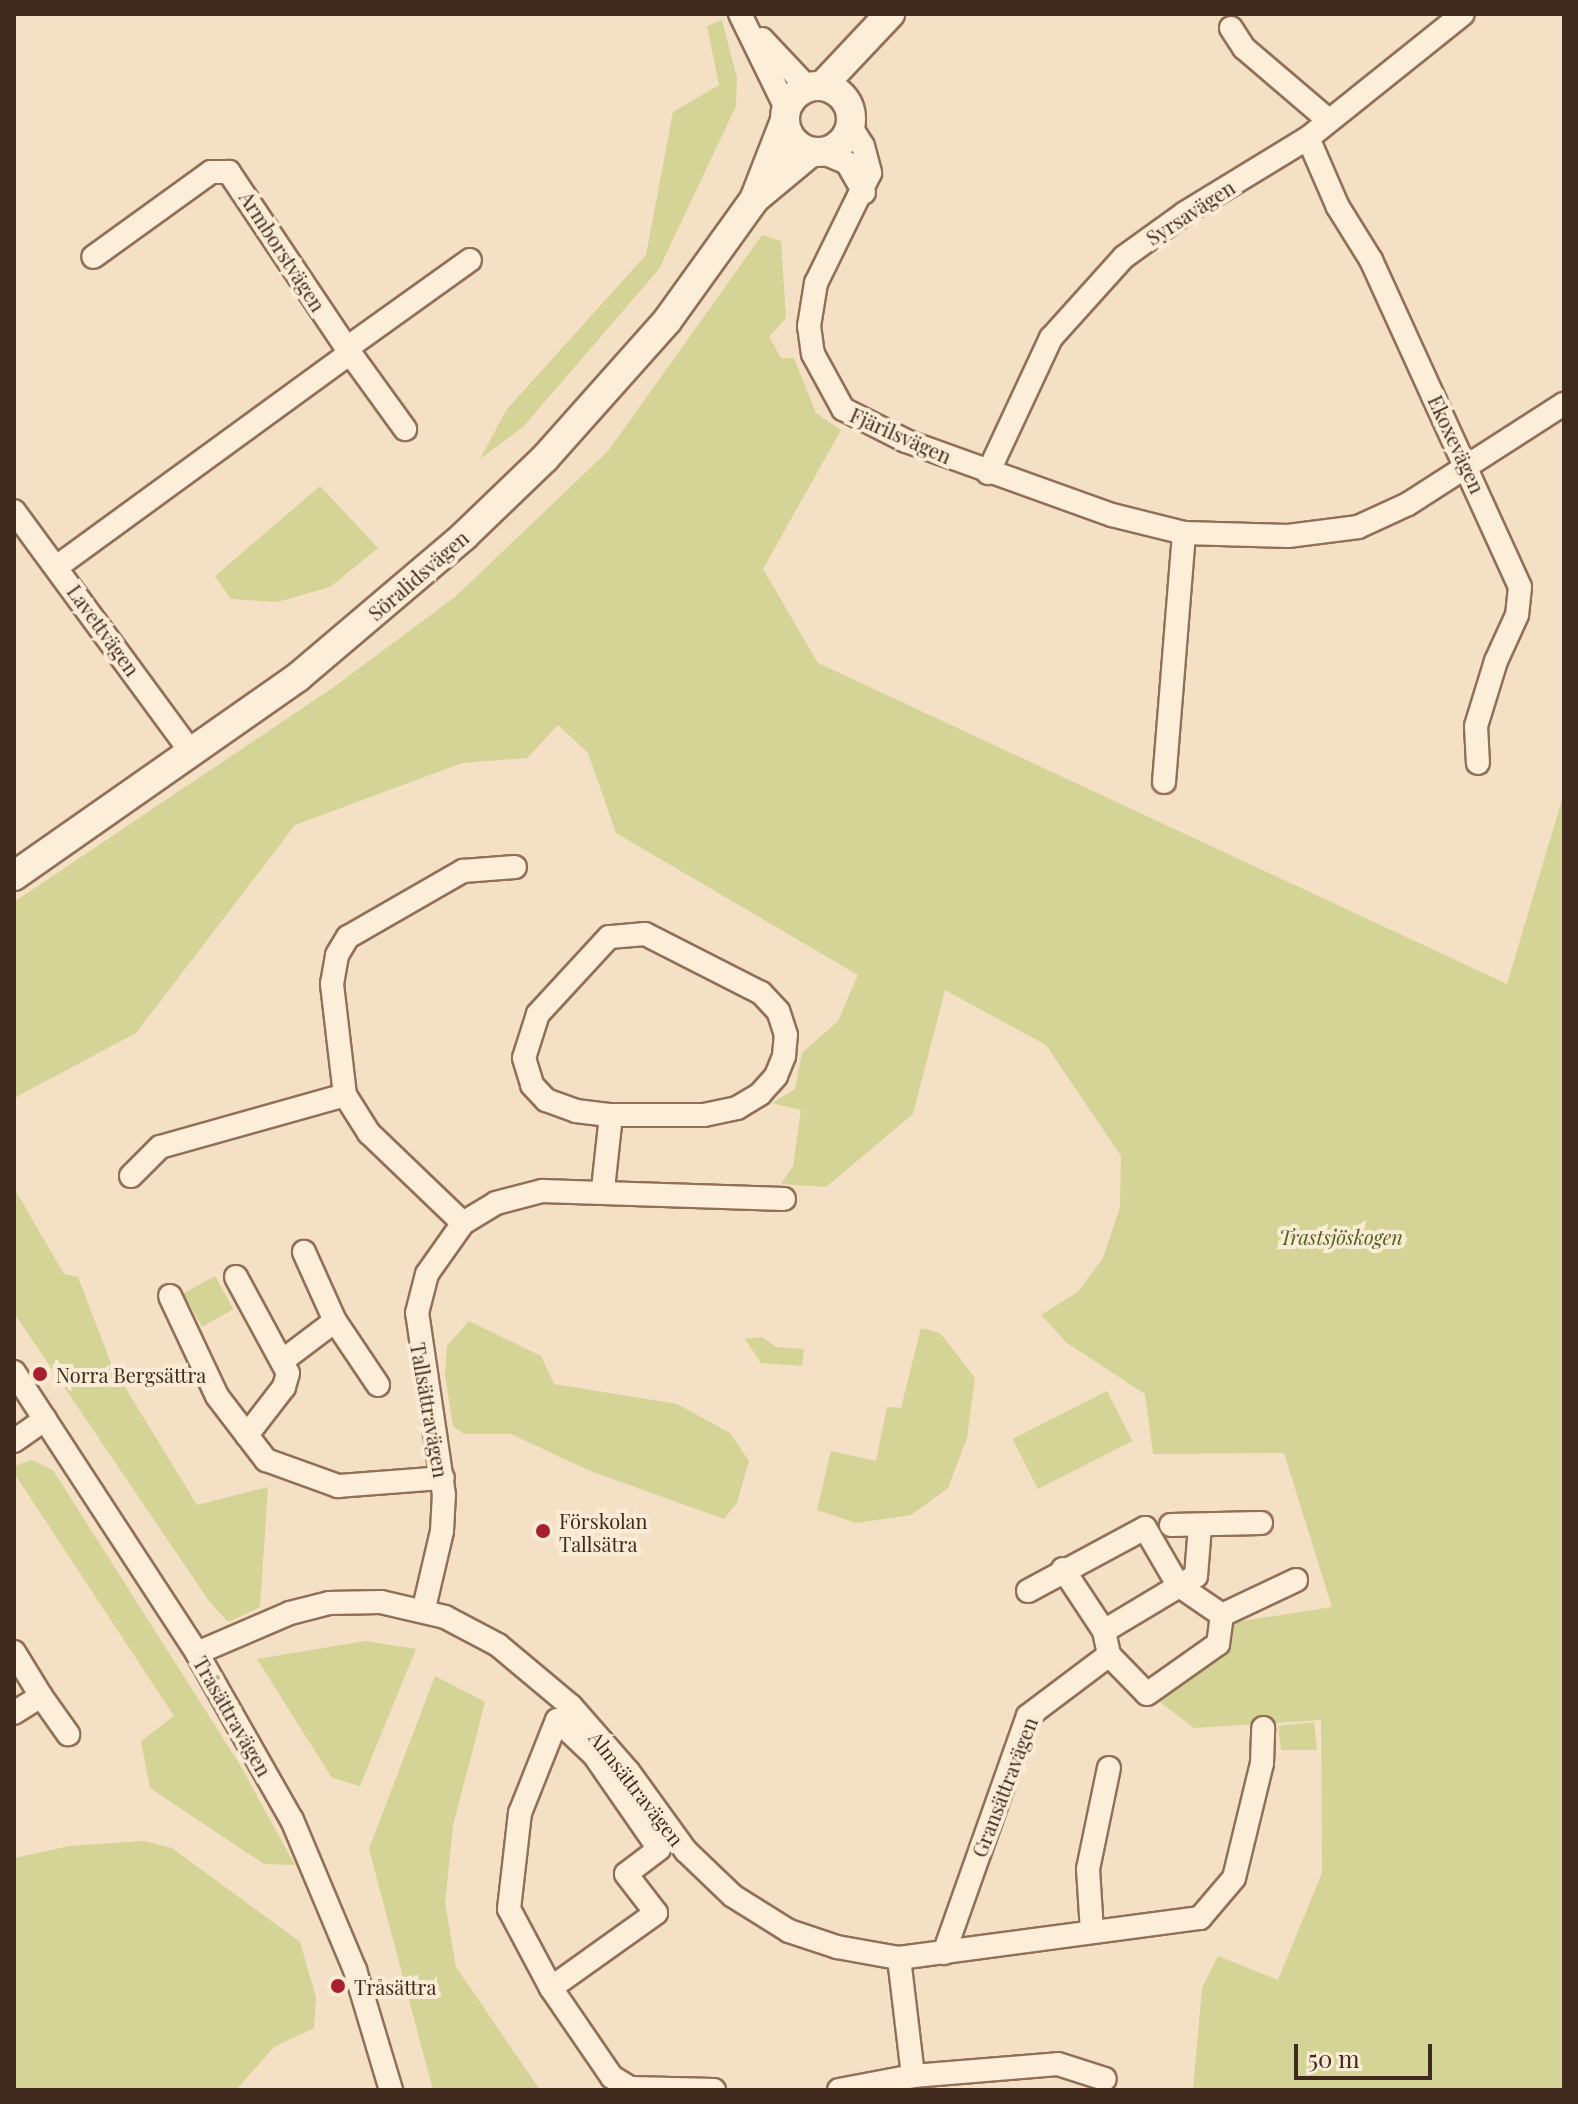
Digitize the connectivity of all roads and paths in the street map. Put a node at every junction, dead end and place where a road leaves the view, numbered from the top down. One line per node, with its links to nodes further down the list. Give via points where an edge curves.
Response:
1 (1463, 14): 7 (street, Syrsavägen)
2 (742, 18): 5 (street); 6 (street)
3 (882, 23): 5 (street); 8 (street)
4 (1231, 28): 7 (street, via 1244,48)
5 (815, 86): 6 (street); 8 (street, via 837,91)
6 (785, 115): 10 (street, via 789,137); 12 (street, Söralidsvägen)
7 (1326, 118): 9 (street, Syrsavägen)
8 (851, 120): 10 (street, via 845,140); 11 (street, Fjärilsvägen, via 870,173)
9 (1308, 138): 18 (street, Ekoxevägen); 19 (street, Syrsavägen, via 1161,229 1080,301 1051,338)
10 (818, 152): 11 (street, via 847,163); 12 (street, Söralidsvägen)
11 (864, 193): 19 (street, Fjärilsvägen, via 816,283 809,326 813,354 831,393 854,418)
12 (754, 200): 23 (street, Söralidsvägen, via 667,321 545,458 354,631)
13 (93, 257): 15 (street, Armborstvägen, via 211,172 229,172)
14 (470, 260): 15 (street)
15 (348, 351): 17 (street, Armborstvägen); 22 (street)
16 (1562, 412): 18 (street, Fjärilsvägen)
17 (405, 429)
18 (1469, 469): 21 (street, Fjärilsvägen, via 1358,527 1288,536); 24 (street, Ekoxevägen, via 1520,587 1517,615 1476,726)
19 (988, 473): 21 (street, Fjärilsvägen)
20 (14, 511): 22 (street, Lavettvägen)
21 (1184, 533): 25 (street)
22 (58, 566): 23 (street, Lavettvägen)
23 (191, 752): 27 (street, Söralidsvägen)
24 (1478, 763)
25 (1164, 782)
26 (515, 867): 28 (street, via 463,871 348,937 337,955 332,984)
27 (14, 876)
28 (345, 1095): 30 (street, via 160,1147); 33 (street, via 369,1133)
29 (611, 1115): 29 (street, via 704,1115 737,1108 760,1094 784,1056 786,1035 778,1011 761,993 645,934 609,937 538,1014 524,1058 532,1085 546,1100); 31 (street)
30 (131, 1176)
31 (603, 1189): 32 (street, Tallsättravägen); 33 (street, Tallsättravägen, via 526,1193)
32 (784, 1199)
33 (463, 1223): 44 (street, Tallsättravägen, via 427,1274 417,1313)
34 (304, 1252): 37 (street)
35 (236, 1277): 38 (street)
36 (170, 1296): 42 (street, via 217,1396)
37 (335, 1321): 38 (street); 40 (street)
38 (282, 1361): 42 (street, via 288,1373 284,1387)
39 (14, 1372): 41 (street, Tråsättravägen)
40 (378, 1385)
41 (45, 1419): 43 (street); 56 (street, Tråsättravägen)
42 (247, 1435): 44 (street, via 266,1460 338,1486)
43 (14, 1441)
44 (443, 1478): 52 (street, Tallsättravägen, via 442,1531)
45 (1261, 1523): 47 (street)
46 (1171, 1525): 47 (street)
47 (1200, 1526): 50 (street, via 1196,1576)
48 (1063, 1569): 50 (street, via 1145,1528); 51 (street); 54 (street)
49 (1296, 1580): 53 (street)
50 (1178, 1585): 53 (street); 54 (street)
51 (1028, 1591)
52 (424, 1608): 56 (street, Almsättravägen, via 362,1600 318,1605); 65 (street, Almsättravägen, via 498,1645 571,1706 628,1771 686,1851 733,1896 789,1931 837,1947)
53 (1222, 1615): 57 (street, via 1218,1644 1147,1694)
54 (1104, 1631): 57 (street)
55 (14, 1652): 58 (street)
56 (197, 1653): 70 (street, Tråsättravägen, via 253,1748 326,1892)
57 (1109, 1655): 64 (street, Gransättravägen, via 1028,1716)
58 (41, 1696): 59 (street); 61 (street)
59 (14, 1713)
60 (1263, 1728): 63 (street, Almsättravägen, via 1262,1763 1234,1878 1225,1894 1200,1918)
61 (68, 1734)
62 (1109, 1768): 63 (street, via 1088,1869)
63 (1092, 1931): 64 (street, Almsättravägen)
64 (944, 1953): 65 (street, Almsättravägen)
65 (899, 1958): 67 (street)
66 (551, 1988): 66 (street, via 509,1909 520,1813 557,1720 594,1755 659,1849 626,1874 656,1913); 69 (street, via 612,2077)
67 (913, 2076): 68 (street, via 1058,2064); 72 (street)
68 (1105, 2079)
69 (630, 2088): 71 (street)
70 (391, 2090)
71 (714, 2090)
72 (839, 2090)

